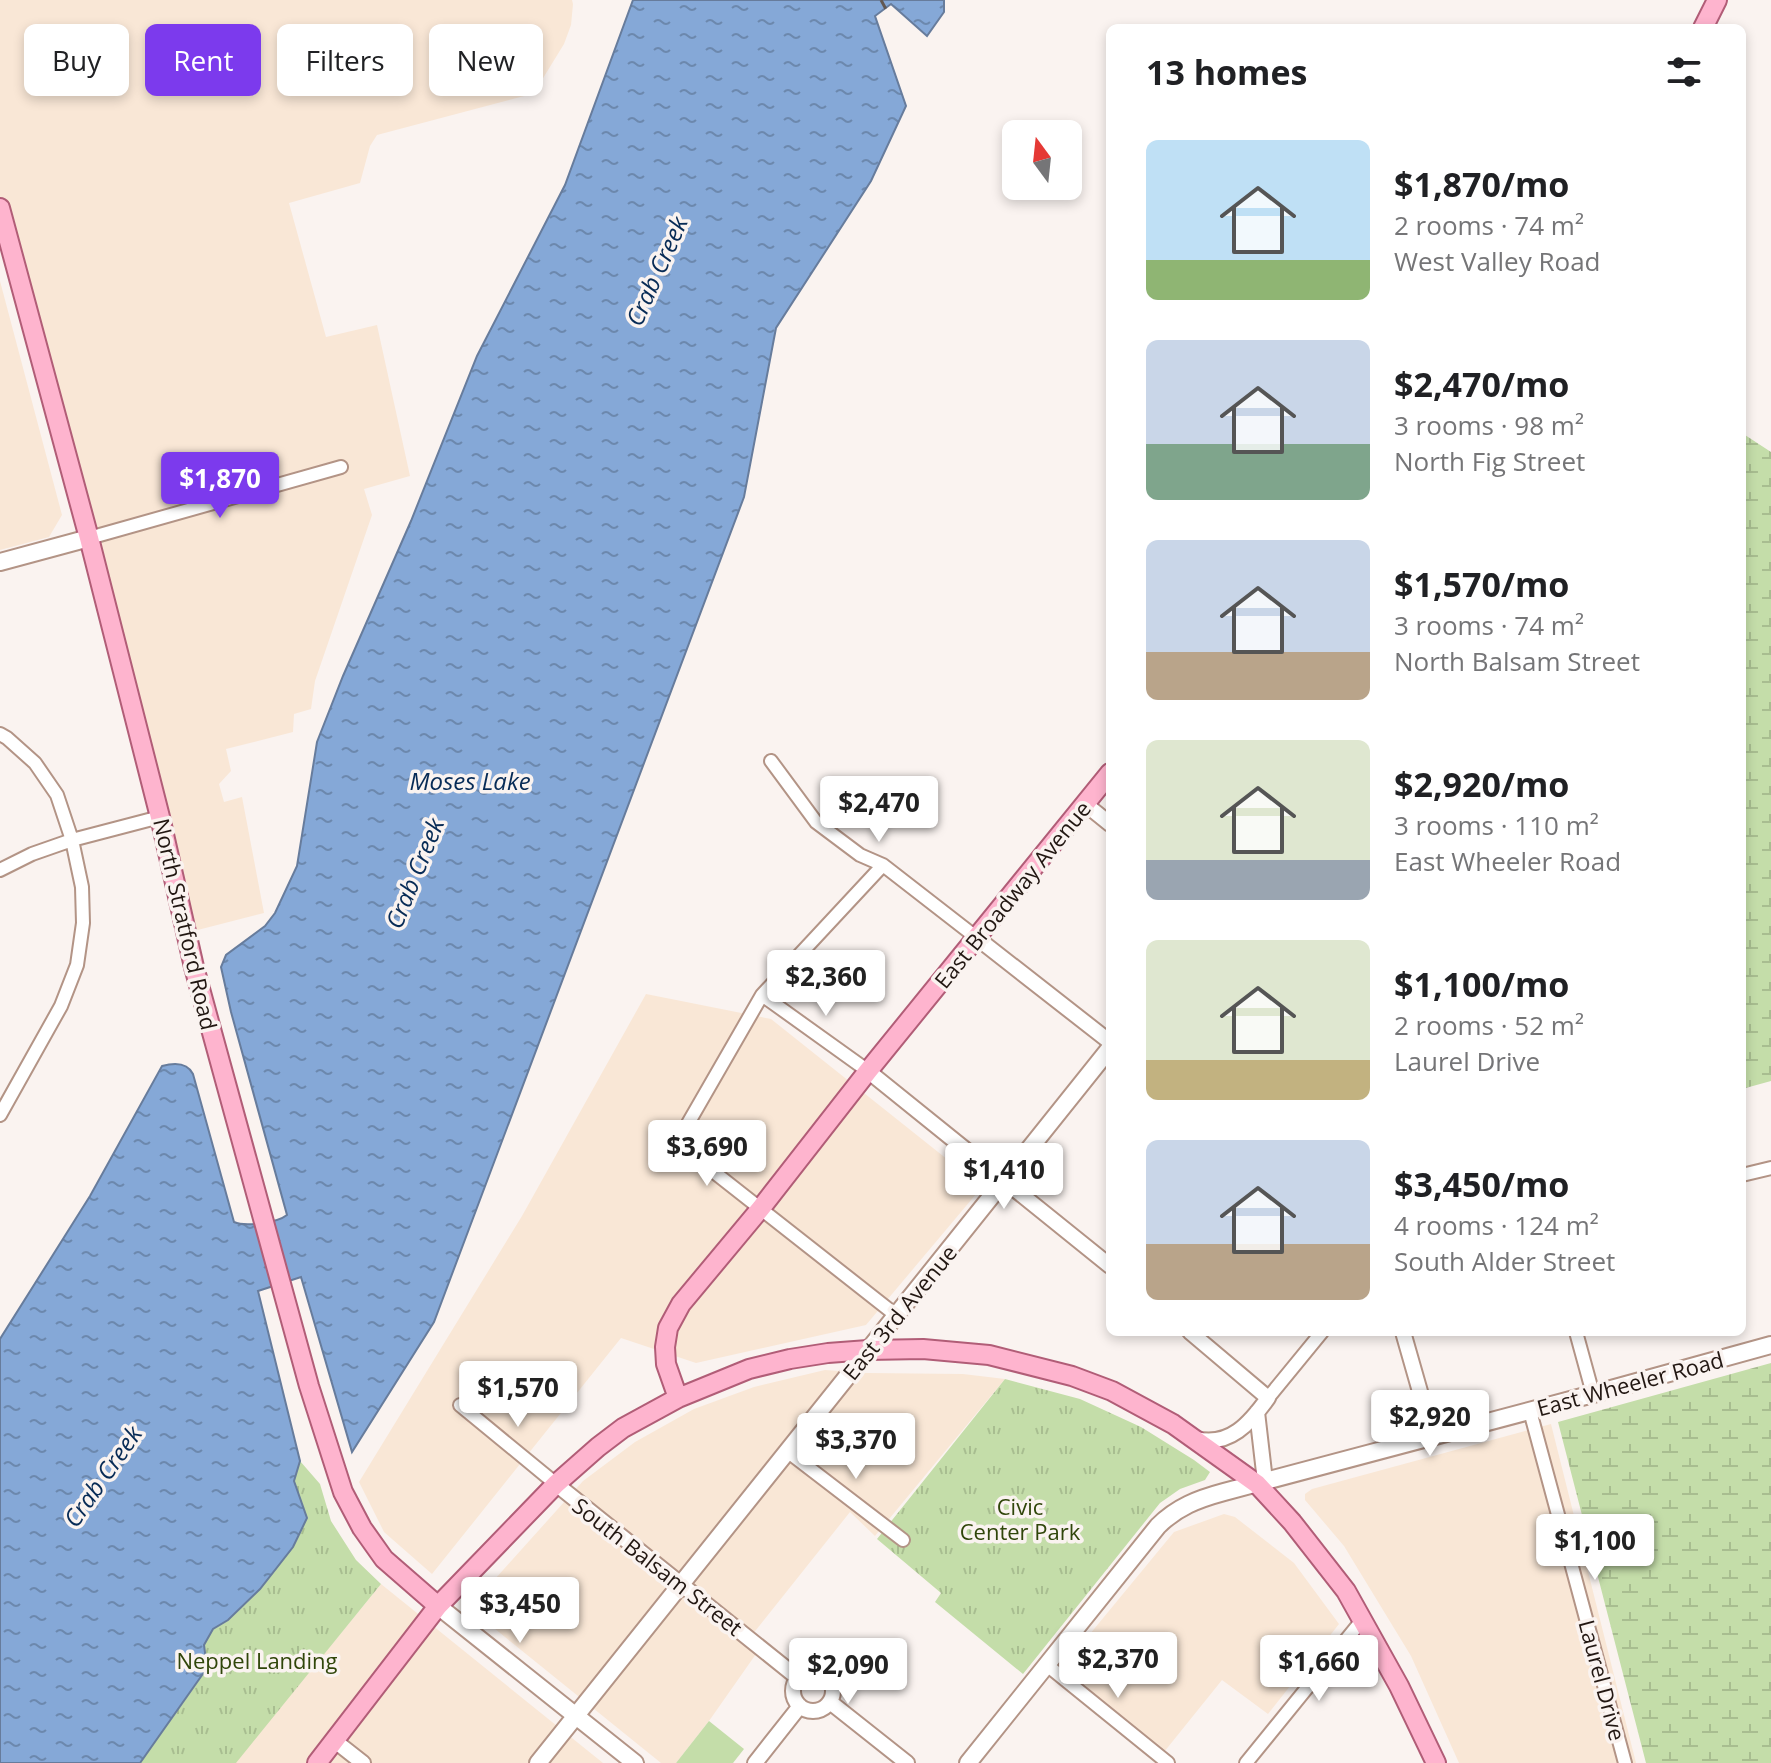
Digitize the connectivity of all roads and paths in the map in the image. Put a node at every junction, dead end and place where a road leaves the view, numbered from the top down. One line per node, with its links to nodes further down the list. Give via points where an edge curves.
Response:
1 (1717, 0): 2 (main road)
2 (1705, 24)
3 (0, 208): 5 (main road, North Stratford Road)
4 (341, 467): 5 (street)
5 (89, 538): 6 (main road); 11 (main road, North Stratford Road)
6 (0, 562)
7 (0, 734): 13 (street, via 35,763 57,795)
8 (771, 761): 14 (street, via 816,822 860,855)
9 (1106, 778): 10 (main road, East Broadway Avenue)
10 (1084, 803): 12 (street); 16 (main road, East Broadway Avenue)
11 (160, 817): 13 (street); 47 (main road, North Stratford Road, via 257,1201 343,1492 384,1559)
12 (1106, 821)
13 (72, 840): 15 (street); 21 (street, via 82,887 77,965 61,1006)
14 (883, 865): 16 (street); 17 (street)
15 (0, 870)
16 (977, 938): 18 (street); 20 (main road, East Broadway Avenue)
17 (762, 995): 20 (street); 25 (street, via 682,1136 691,1154)
18 (1106, 1039)
19 (1106, 1053): 24 (main road, East 3rd Avenue)
20 (868, 1071): 24 (street); 25 (main road, East Broadway Avenue)
21 (0, 1115)
22 (1771, 1168): 23 (street)
23 (1746, 1174)
24 (1003, 1180): 26 (street); 27 (main road, East 3rd Avenue)
25 (761, 1208): 27 (street); 35 (main road, East Broadway Avenue, via 681,1304 668,1328 666,1364)
26 (1106, 1263)
27 (897, 1316): 33 (main road, East 3rd Avenue)
28 (1195, 1336): 36 (street)
29 (1319, 1336): 36 (street)
30 (1404, 1336): 40 (street)
31 (1577, 1336): 34 (street)
32 (1771, 1345): 34 (main road, East Wheeler Road)
33 (868, 1350): 35 (main road, via 763,1366); 41 (main road, via 958,1351 1072,1376 1112,1391); 42 (main road, East 3rd Avenue)
34 (1593, 1394): 38 (main road, East Wheeler Road)
35 (678, 1398): 44 (main road, via 623,1428)
36 (1268, 1398): 39 (street)
37 (460, 1405): 44 (street)
38 (1530, 1411): 40 (main road, East Wheeler Road); 65 (street, Laurel Drive)
39 (1257, 1412): 41 (street, via 1229,1437); 43 (street)
40 (1433, 1437): 43 (main road, East Wheeler Road)
41 (1195, 1439): 43 (main road)
42 (787, 1451): 45 (street); 46 (main road, East 3rd Avenue)
43 (1261, 1482): 48 (main road); 49 (main road, East Wheeler Road, via 1201,1498 1165,1518)
44 (556, 1484): 46 (street, South Balsam Street); 47 (main road)
45 (903, 1540)
46 (682, 1584): 50 (street, South Balsam Street); 53 (main road, East 3rd Avenue)
47 (438, 1606): 53 (main road); 54 (main road)
48 (1363, 1619): 63 (street); 64 (main road)
49 (1047, 1665): 61 (main road, East Wheeler Road); 62 (street)
50 (798, 1678): 51 (street, via 808,1671 825,1675 833,1691); 52 (street, via 793,1695)
51 (830, 1702): 52 (street, via 816,1711); 60 (street)
52 (800, 1706): 59 (street)
53 (576, 1716): 57 (main road, East 3rd Avenue); 58 (main road)
54 (335, 1741): 55 (main road); 56 (street)
55 (317, 1763)
56 (363, 1763)
57 (538, 1763)
58 (635, 1763)
59 (755, 1763)
60 (907, 1763)
61 (968, 1763)
62 (1168, 1763)
63 (1246, 1763)
64 (1436, 1763)
65 (1625, 1763)

